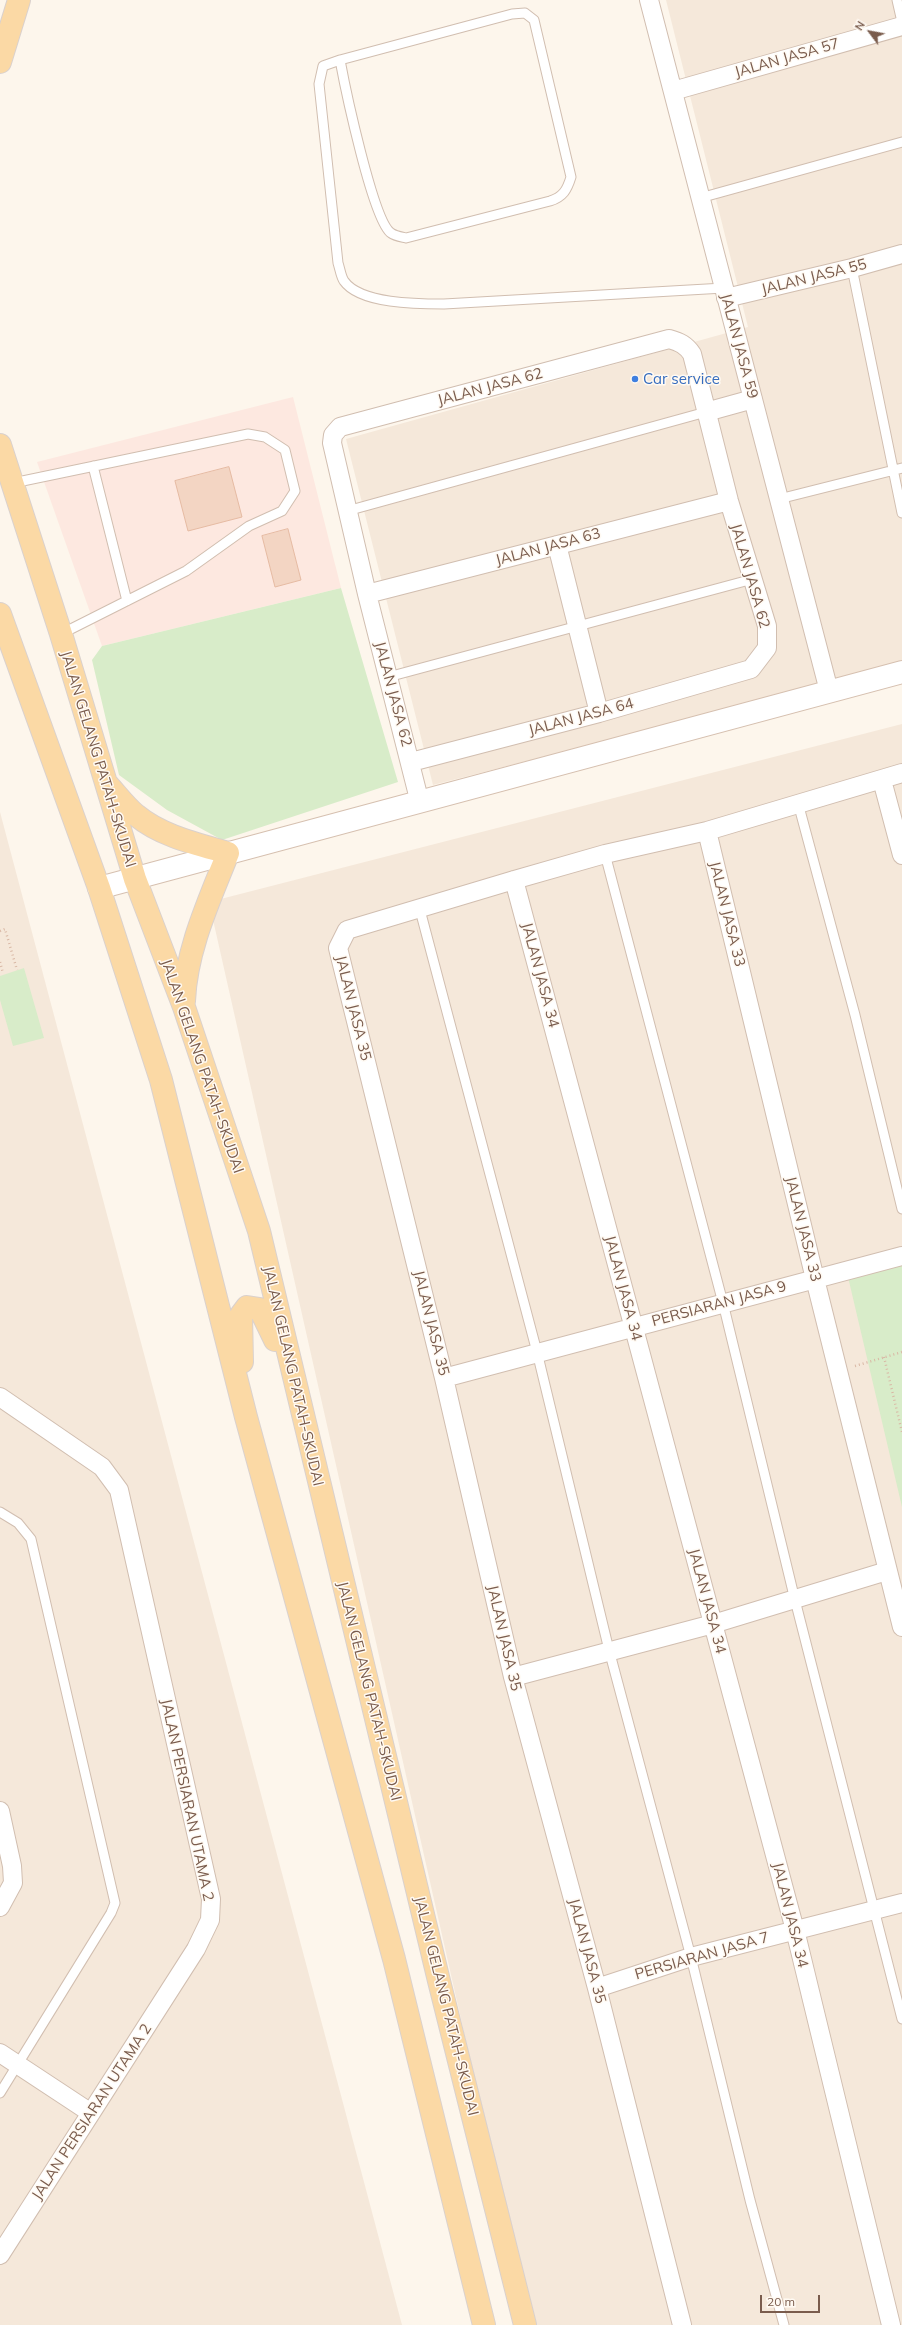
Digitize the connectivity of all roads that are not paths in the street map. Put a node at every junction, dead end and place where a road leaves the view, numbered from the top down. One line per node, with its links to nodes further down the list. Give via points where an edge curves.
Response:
1 (19, 0): 7 (main road)
2 (649, 0): 8 (street, JALAN JASA 59)
3 (897, 0): 4 (lane)
4 (902, 22)
5 (902, 26): 8 (street, JALAN JASA 57)
6 (340, 60): 6 (lane, via 512,14 525,13 534,20 571,178 567,190 560,198 550,201 406,238 391,234 384,225 368,182); 13 (lane, via 323,66 319,84 338,263 344,281 356,292 406,304)
7 (0, 62)
8 (673, 91): 10 (street, JALAN JASA 59)
9 (902, 142): 10 (lane)
10 (700, 198): 13 (street, JALAN JASA 59)
11 (902, 254): 12 (street, JALAN JASA 55)
12 (852, 268): 13 (street, JALAN JASA 55); 19 (lane)
13 (725, 293): 14 (street, JALAN JASA 59)
14 (753, 399): 15 (street); 21 (street, JALAN JASA 59)
15 (706, 412): 22 (street, JALAN JASA 62); 23 (lane); 23 (street, JALAN JASA 62, via 692,354 680,341 669,339 340,427 333,435 332,443)
16 (0, 445): 20 (main road, JALAN GELANG PATAH-SKUDAI)
17 (93, 466): 20 (lane); 28 (lane); 28 (lane, via 248,434 265,437 285,450 295,491 282,511 249,526 186,571)
18 (902, 468): 19 (lane)
19 (892, 471): 21 (lane); 24 (lane)
20 (13, 483): 31 (main road, JALAN GELANG PATAH-SKUDAI)
21 (779, 499): 35 (street, JALAN JASA 59)
22 (728, 501): 25 (street, JALAN JASA 63); 26 (street, JALAN JASA 62)
23 (347, 511): 27 (street, JALAN JASA 62)
24 (902, 513)
25 (557, 545): 27 (street, JALAN JASA 63); 30 (street)
26 (753, 579): 30 (lane); 32 (street, JALAN JASA 62, via 767,626 767,648)
27 (367, 594): 34 (street, JALAN JASA 62)
28 (128, 601): 31 (lane)
29 (0, 614): 49 (main road)
30 (576, 626): 34 (lane); 36 (street)
31 (61, 634): 39 (main road, JALAN GELANG PATAH-SKUDAI)
32 (751, 669): 36 (street, JALAN JASA 64)
33 (902, 672): 35 (street)
34 (388, 677): 37 (street, JALAN JASA 62)
35 (829, 691): 41 (street)
36 (599, 713): 37 (street, JALAN JASA 64)
37 (411, 762): 41 (street, JALAN JASA 62)
38 (902, 773): 40 (street)
39 (104, 780): 44 (main road, via 135,815 170,834); 47 (main road, JALAN GELANG PATAH-SKUDAI)
40 (882, 780): 42 (street); 46 (street)
41 (420, 803): 44 (street)
42 (798, 803): 43 (street); 52 (lane, via 855,1015)
43 (707, 831): 45 (street); 54 (street, JALAN JASA 33)
44 (228, 853): 47 (street); 51 (main road, via 194,945 185,982)
45 (605, 854): 48 (street); 55 (lane)
46 (902, 855)
47 (135, 878): 49 (street); 51 (main road, JALAN GELANG PATAH-SKUDAI)
48 (514, 880): 50 (street); 56 (street, JALAN JASA 34)
49 (99, 888): 61 (main road, via 161,1080)
50 (420, 910): 57 (lane); 58 (street, JALAN JASA 35, via 347,930 338,948)
51 (184, 1007): 60 (main road, JALAN GELANG PATAH-SKUDAI, via 259,1231)
52 (902, 1209)
53 (902, 1256): 54 (street, PERSIARAN JASA 9)
54 (815, 1279): 55 (street, PERSIARAN JASA 9); 63 (street, JALAN JASA 33)
55 (723, 1304): 56 (street, PERSIARAN JASA 9); 64 (lane)
56 (634, 1326): 57 (street, PERSIARAN JASA 9); 65 (street, JALAN JASA 34)
57 (537, 1352): 58 (street, PERSIARAN JASA 9); 67 (lane)
58 (444, 1378): 68 (street, JALAN JASA 35)
59 (0, 1397): 80 (street, JALAN PERSIARAN UTAMA 2, via 102,1467 119,1490 210,1899 210,1920 196,1949)
60 (298, 1398): 61 (main road, via 270,1326 260,1309 247,1307 241,1316); 83 (main road, JALAN GELANG PATAH-SKUDAI, via 439,1981)
61 (246, 1417): 82 (main road, via 394,1959)
62 (0, 1512): 78 (lane, via 18,1523 31,1539 114,1903 111,1913)
63 (887, 1571): 64 (street); 66 (street, JALAN JASA 33)
64 (795, 1600): 65 (street); 72 (lane)
65 (713, 1624): 67 (street); 73 (street, JALAN JASA 34)
66 (902, 1626)
67 (609, 1650): 68 (street); 74 (lane)
68 (513, 1677): 75 (street, JALAN JASA 35)
69 (0, 1811): 71 (street, via 12,1866 13,1883)
70 (902, 1903): 72 (street, PERSIARAN JASA 7)
71 (0, 1907)
72 (873, 1911): 73 (street, PERSIARAN JASA 7); 76 (lane)
73 (795, 1930): 74 (street, PERSIARAN JASA 7); 86 (street, JALAN JASA 34)
74 (691, 1958): 75 (street, PERSIARAN JASA 7); 85 (lane, via 750,2200)
75 (596, 1988): 84 (street, JALAN JASA 35)
76 (902, 2018)
77 (0, 2053): 78 (street)
78 (18, 2064): 79 (lane); 80 (street)
79 (0, 2093)
80 (91, 2113): 81 (street, JALAN PERSIARAN UTAMA 2)
81 (0, 2255)
82 (484, 2325)
83 (526, 2325)
84 (682, 2325)
85 (784, 2325)
86 (891, 2325)

